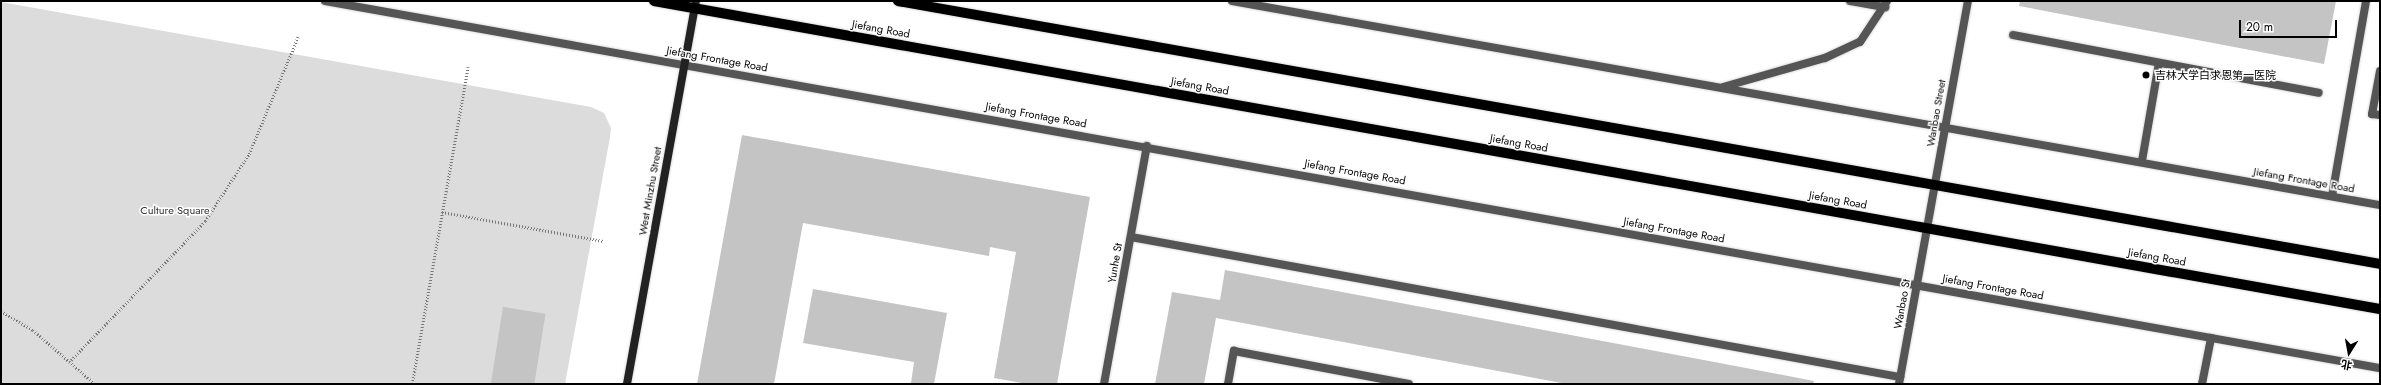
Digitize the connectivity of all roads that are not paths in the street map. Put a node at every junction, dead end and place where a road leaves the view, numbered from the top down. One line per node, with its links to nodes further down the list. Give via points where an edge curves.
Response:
1 (325, 1): 12 (street, Jiefang Frontage Road)
2 (654, 1): 9 (main road, Jiefang Road)
3 (898, 1): 20 (main road)
4 (1232, 1): 14 (street, Jiefang Frontage Road)
5 (1850, 1): 8 (street)
6 (1968, 1): 17 (street, Wanbao Street)
7 (2366, 1): 21 (street)
8 (1886, 4): 14 (street, via 1860,42 1825,58)
9 (695, 5): 12 (main road, West Minzhu Street); 23 (main road, Jiefang Road)
10 (2013, 35): 11 (street)
11 (2159, 63): 15 (street); 19 (street)
12 (684, 65): 18 (street, Jiefang Frontage Road); 31 (main road, West Minzhu Street)
13 (2380, 71): 16 (street, via 2372,114)
14 (1723, 87): 17 (street, Jiefang Frontage Road)
15 (2319, 93)
16 (2380, 115)
17 (1945, 126): 19 (street, Jiefang Frontage Road); 20 (street, Wanbao Street)
18 (1147, 146): 24 (street, Yunhe St); 26 (street, Jiefang Frontage Road)
19 (2142, 161): 21 (street, Jiefang Frontage Road)
20 (1934, 185): 23 (street, Wanbao Street); 25 (main road)
21 (2332, 196): 22 (street, Jiefang Frontage Road)
22 (2380, 205)
23 (1927, 228): 26 (street, Wanbao St); 27 (main road, Jiefang Road)
24 (1130, 237): 30 (street); 32 (street, Yunhe St)
25 (2380, 264)
26 (1916, 285): 28 (street, Jiefang Frontage Road); 30 (street, Wanbao St)
27 (2380, 309)
28 (2211, 338): 29 (street, Jiefang Frontage Road); 35 (street)
29 (2380, 368)
30 (1899, 381)
31 (627, 384)
32 (1104, 384)
33 (1228, 384): 34 (street, via 1234,351)
34 (1409, 384)
35 (2202, 384)

